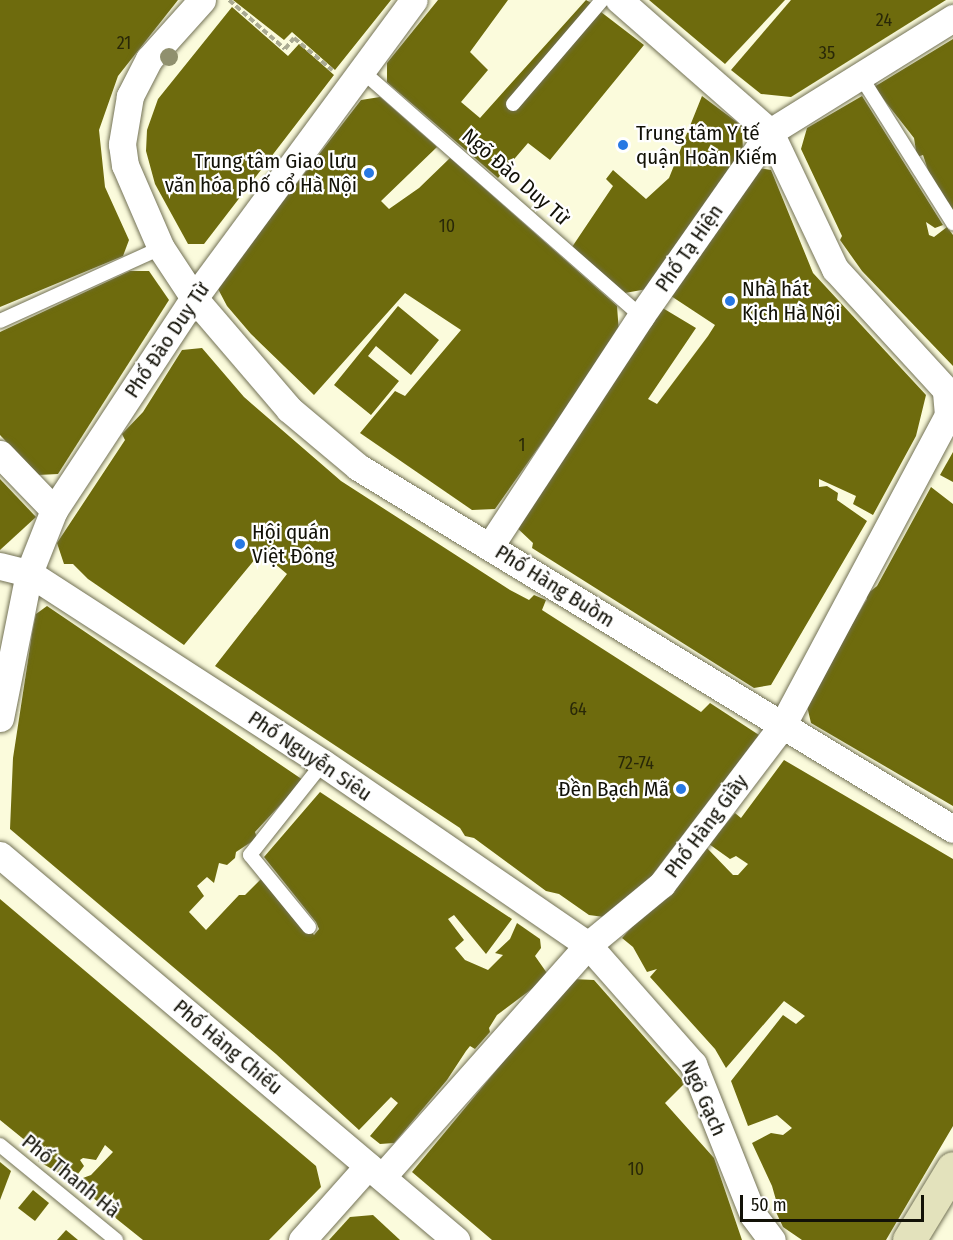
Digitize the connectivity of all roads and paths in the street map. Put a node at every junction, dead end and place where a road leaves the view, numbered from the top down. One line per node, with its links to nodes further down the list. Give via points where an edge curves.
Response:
1 (202, 0): 12 (street, Phố Hàng Buồm, via 149,59 130,96 123,130 125,165)
2 (229, 0): 8 (path, via 285,49 294,38)
3 (414, 0): 8 (street, Phố Đào Duy Từ)
4 (602, 0): 9 (lane)
5 (620, 0): 10 (street)
6 (953, 18): 7 (street, Phố Tạ Hiện)
7 (861, 77): 10 (street, Phố Tạ Hiện); 11 (lane)
8 (356, 78): 13 (street, Phố Đào Duy Từ); 14 (lane, Ngõ Đào Duy Từ)
9 (513, 104)
10 (770, 132): 14 (street, Phố Tạ Hiện); 16 (street, via 835,269 946,390)
11 (953, 223)
12 (161, 248): 13 (street, Phố Hàng Buồm); 15 (lane)
13 (194, 298): 18 (street, Phố Đào Duy Từ); 19 (street, Phố Hàng Buồm, via 289,409 319,438 358,467)
14 (641, 316): 19 (street, Phố Tạ Hiện)
15 (0, 321)
16 (951, 415): 23 (street, Phố Hàng Giầy)
17 (0, 454): 18 (street)
18 (54, 510): 21 (street, Phố Đào Duy Từ)
19 (490, 546): 23 (street, Phố Hàng Buồm)
20 (0, 566): 21 (street, Phố Nguyễn Siêu)
21 (29, 573): 22 (street, Phố Đào Duy Từ); 24 (street, Phố Nguyễn Siêu)
22 (0, 718)
23 (782, 726): 25 (street, Phố Hàng Buồm); 28 (street, Phố Hàng Giầy, via 662,884)
24 (323, 763): 27 (lane, via 250,855); 28 (street, Phố Nguyễn Siêu)
25 (953, 829)
26 (0, 855): 31 (street, Phố Hàng Chiếu)
27 (309, 927)
28 (588, 945): 31 (street, Phố Hàng Giầy); 35 (street, Ngõ Gạch, via 693,1064 753,1215)
29 (0, 1145): 32 (lane, Phố Thanh Hà)
30 (953, 1168): 36 (street)
31 (375, 1172): 33 (street, Phố Hàng Giầy); 34 (street, Phố Hàng Chiếu)
32 (116, 1240)
33 (302, 1240)
34 (456, 1240)
35 (772, 1240)
36 (909, 1240)

